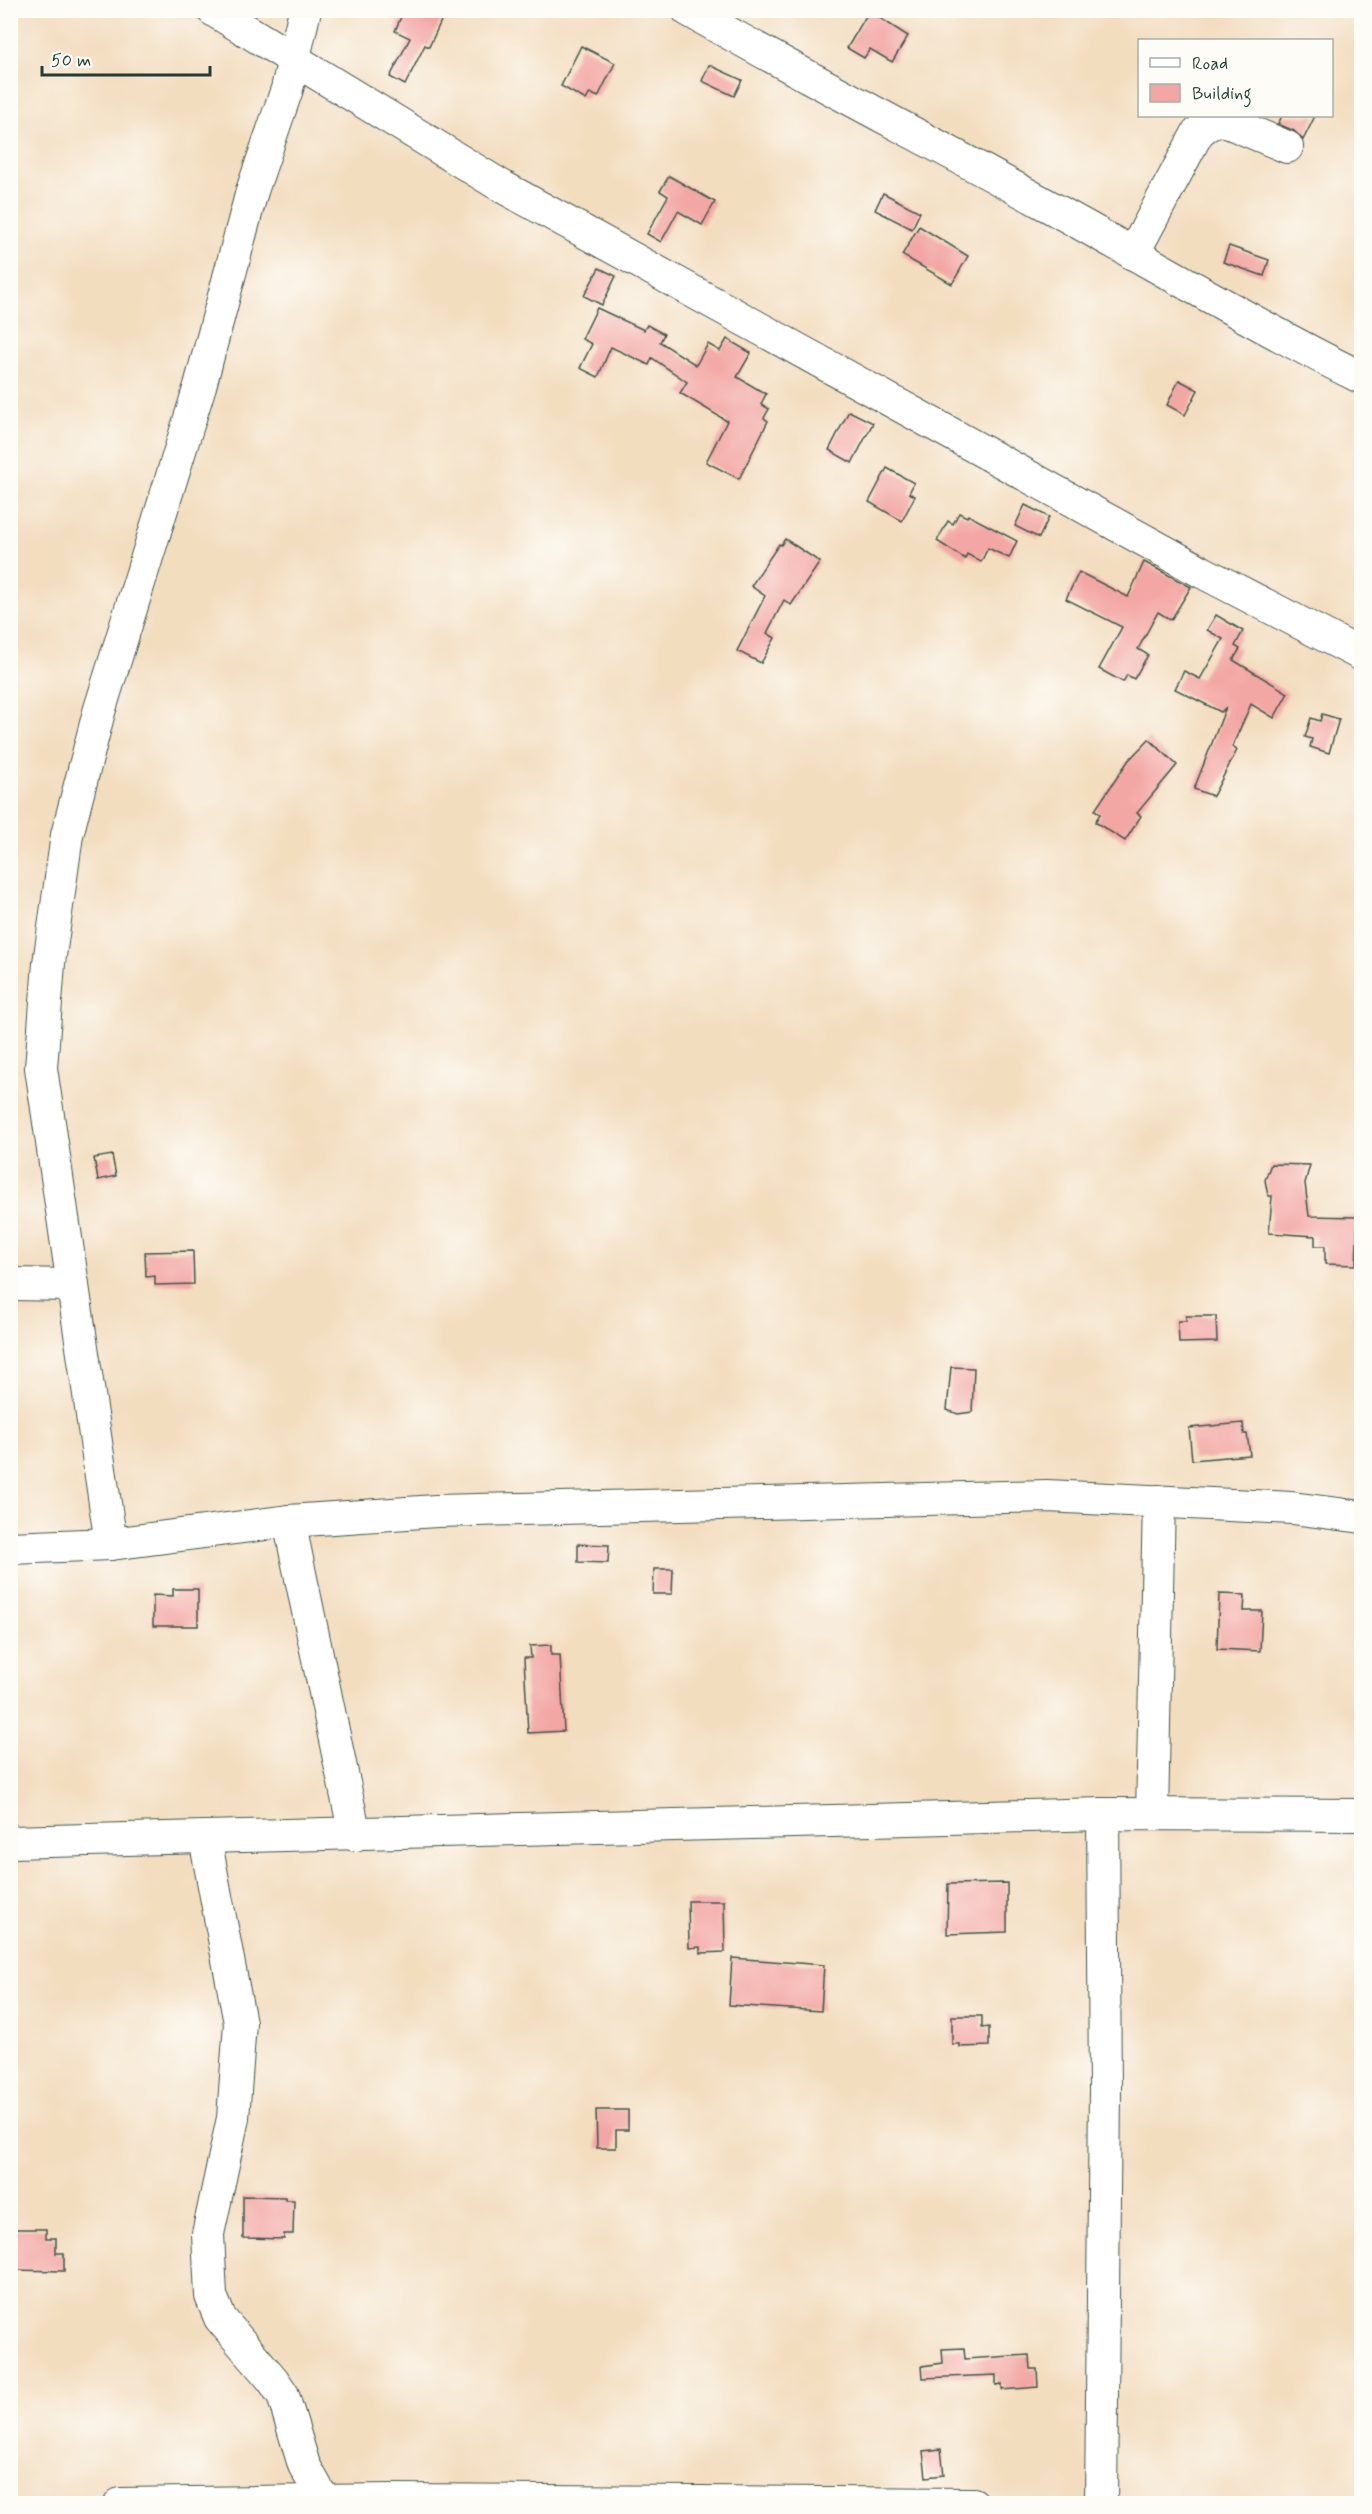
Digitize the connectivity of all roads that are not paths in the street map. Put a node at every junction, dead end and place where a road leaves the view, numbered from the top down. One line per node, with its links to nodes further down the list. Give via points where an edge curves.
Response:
1 (213, 10): 4 (street)
2 (305, 10): 4 (street)
3 (688, 10): 6 (street)
4 (293, 60): 8 (street, via 502,187 1202,572); 10 (street, via 252,191 200,386 99,712 67,835 49,963 41,1068)
5 (1287, 147): 6 (street, via 1225,122 1203,127)
6 (1133, 254): 7 (street, via 1294,345)
7 (1362, 378)
8 (1362, 655)
9 (10, 1284): 10 (street)
10 (73, 1285): 14 (street)
11 (1159, 1502): 12 (street, via 1292,1508); 13 (street, via 1047,1496 436,1510); 17 (street)
12 (1362, 1517)
13 (289, 1521): 14 (street); 19 (street)
14 (111, 1544): 15 (street)
15 (10, 1548)
16 (1103, 1814): 17 (street); 19 (street); 25 (street)
17 (1152, 1814): 18 (street)
18 (1362, 1815)
19 (355, 1835): 20 (street)
20 (205, 1838): 21 (street); 22 (street, via 240,2023 233,2118 208,2234 211,2296 220,2318 283,2396 304,2465)
21 (10, 1842)
22 (324, 2501): 23 (street); 24 (street)
23 (120, 2504)
24 (973, 2504)
25 (1101, 2504)

